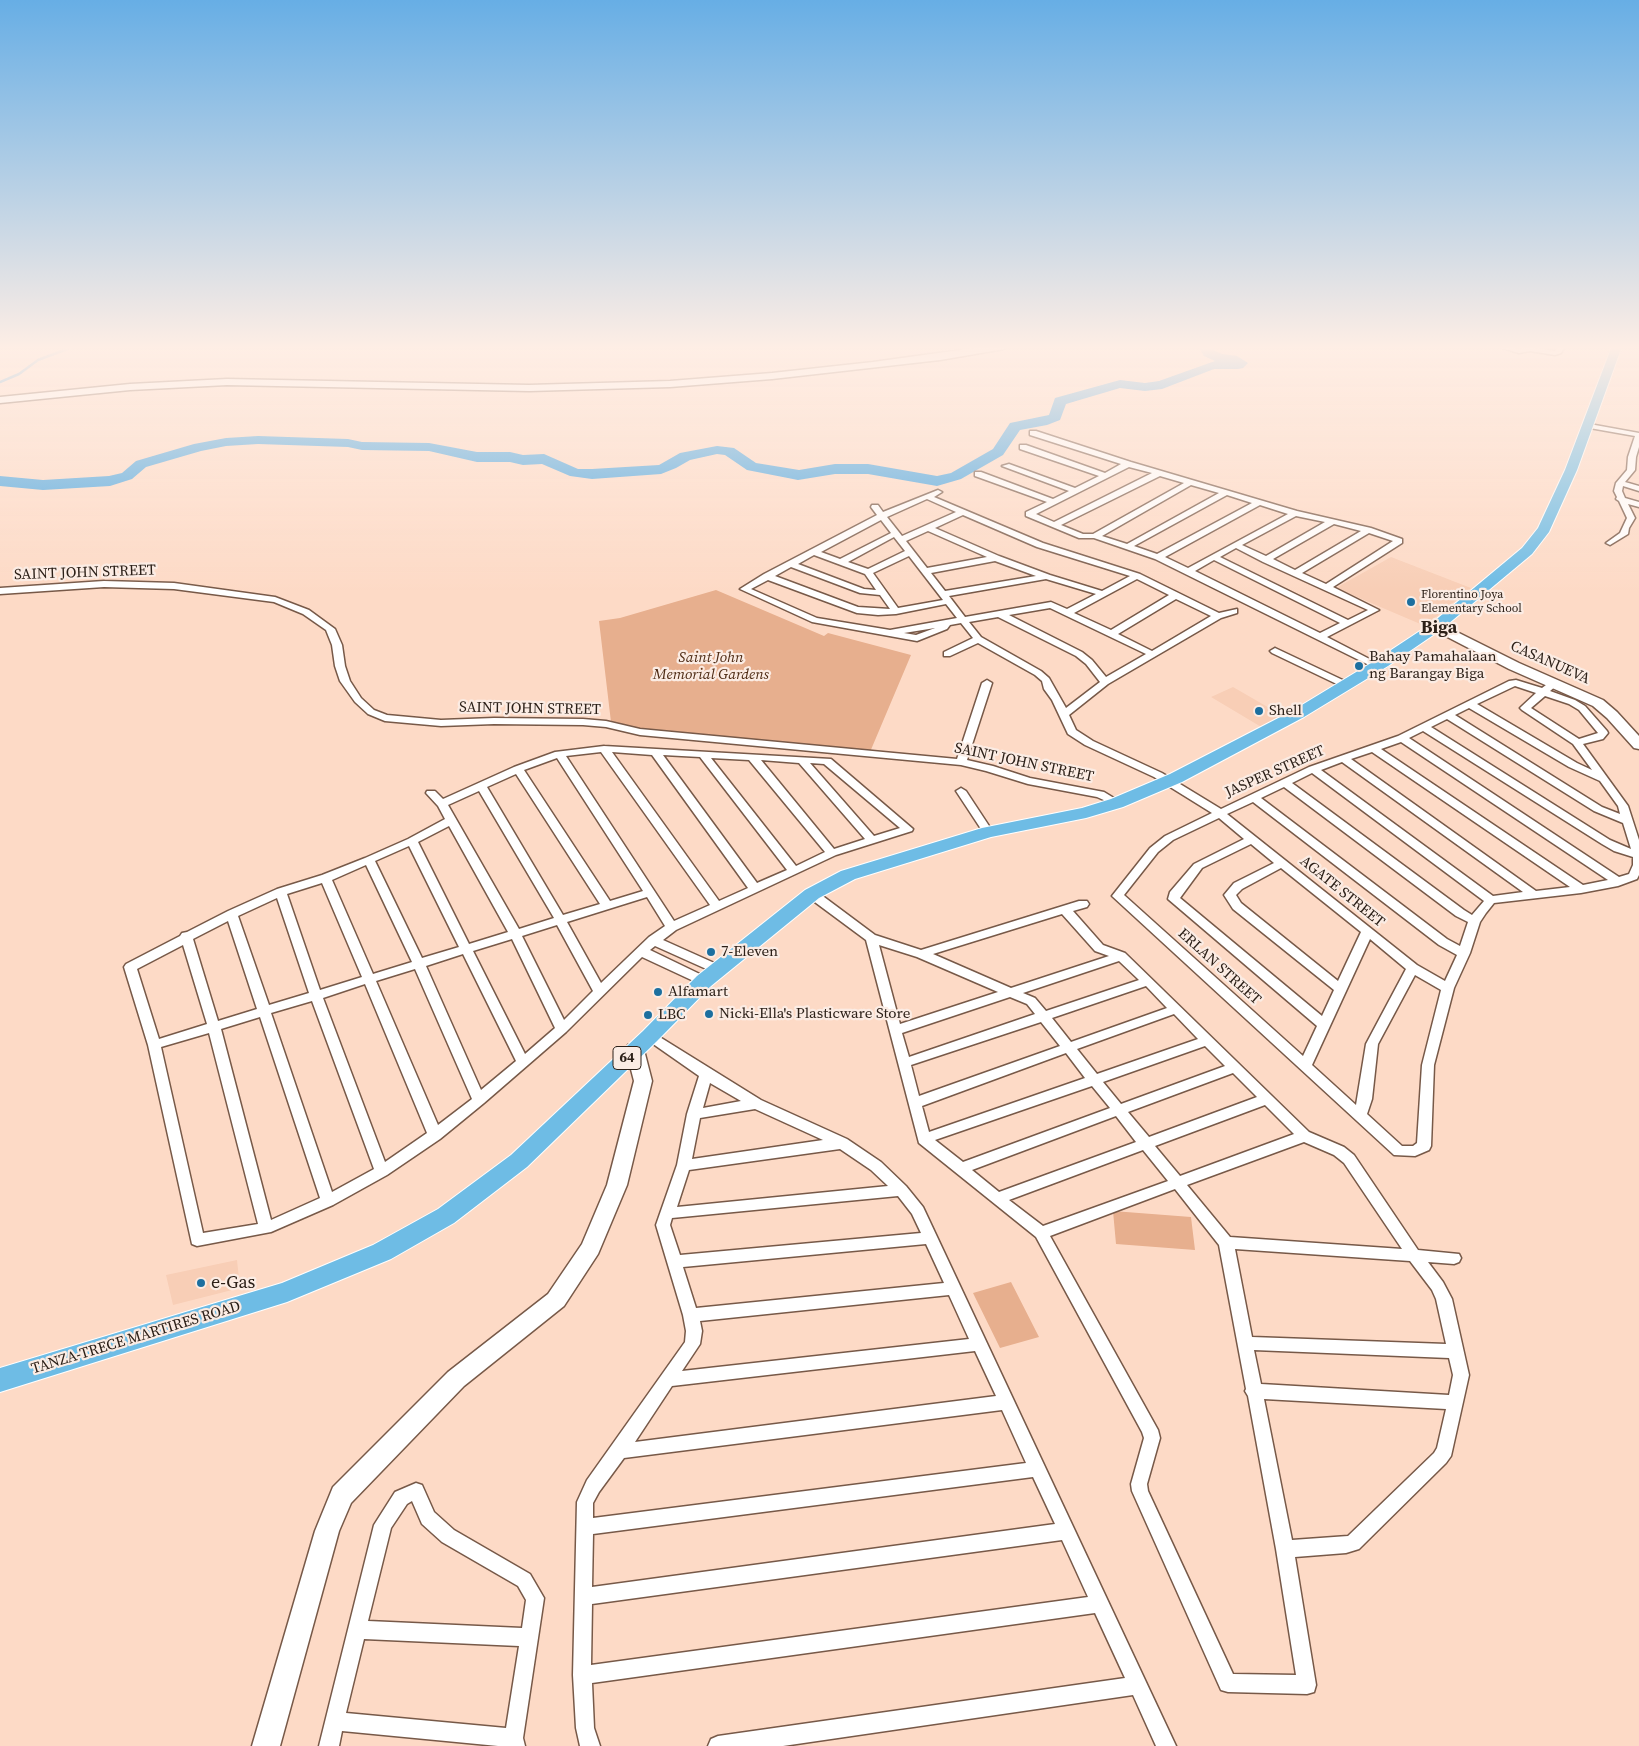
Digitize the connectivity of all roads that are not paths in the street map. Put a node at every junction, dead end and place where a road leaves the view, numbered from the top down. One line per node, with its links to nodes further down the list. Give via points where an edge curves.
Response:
1 (1586, 427): 64 (main road, TANZA-TRECE MARTIRES ROAD / 64, via 1544,529 1527,551)
2 (1596, 427): 4 (street)
3 (1033, 433): 6 (street)
4 (1639, 435): 8 (street, via 1632,457)
5 (1023, 447): 11 (street)
6 (1128, 464): 9 (street); 11 (street)
7 (1006, 466): 16 (street)
8 (1635, 471): 13 (street)
9 (1159, 473): 12 (street); 28 (street)
10 (978, 474): 20 (street)
11 (1105, 475): 16 (street)
12 (1191, 482): 17 (street); 31 (street)
13 (1620, 484): 14 (street); 19 (street)
14 (1639, 489)
15 (938, 492): 18 (street)
16 (1076, 492): 20 (street)
17 (1227, 492): 21 (street); 35 (street)
18 (926, 496): 24 (street); 26 (street)
19 (1620, 499): 22 (street); 33 (street, via 1631,518 1621,538)
20 (1054, 502): 28 (street, via 1030,514)
21 (1260, 502): 25 (street); 38 (street)
22 (1639, 505)
23 (876, 507): 26 (street)
24 (964, 512): 29 (street); 49 (street, via 1040,545)
25 (1295, 513): 27 (street); 34 (street)
26 (882, 516): 32 (street); 36 (street)
27 (1332, 522): 30 (street); 41 (street)
28 (1054, 525): 31 (street, via 1082,536)
29 (927, 527): 32 (street); 40 (street)
30 (1368, 530): 47 (street); 51 (street, via 1399,541)
31 (1095, 536): 35 (street)
32 (898, 537): 37 (street); 42 (street)
33 (1610, 543)
34 (1235, 545): 39 (street); 41 (street)
35 (1127, 547): 38 (street)
36 (813, 552): 42 (street); 43 (street)
37 (910, 552): 44 (street); 46 (street)
38 (1158, 557): 45 (street)
39 (1214, 557): 45 (street); 63 (street)
40 (996, 558): 44 (street); 50 (street)
41 (1266, 560): 47 (street)
42 (841, 562): 46 (street)
43 (790, 564): 48 (street); 53 (street, via 863,590)
44 (925, 571): 56 (street)
45 (1188, 571): 66 (street)
46 (868, 572): 53 (street)
47 (1295, 573): 51 (street)
48 (767, 576): 57 (street, via 857,610); 62 (street, via 744,589 815,620 886,633)
49 (1137, 576): 54 (street); 55 (street)
50 (1047, 577): 54 (street); 56 (street)
51 (1327, 587): 63 (street, via 1375,610)
52 (0, 591): 91 (street, SAINT JOHN STREET, via 104,584 174,586 275,600 306,612 330,629 345,681 370,712 385,718 440,723 582,722 640,732)
53 (884, 593): 57 (street)
54 (1104, 594): 59 (street)
55 (1176, 595): 61 (street); 65 (street)
56 (946, 598): 57 (street); 62 (street)
57 (896, 611)
58 (1234, 611): 61 (street)
59 (1069, 612): 60 (street, via 1051,604); 65 (street)
60 (998, 613): 62 (street); 72 (street, via 1079,654)
61 (1218, 616): 70 (street)
62 (962, 619): 67 (street)
63 (1347, 623): 66 (street)
64 (1436, 626): 71 (main road, TANZA-TRECE MARTIRES ROAD / 64); 75 (main road, CASANUEVA, via 1514,666)
65 (1111, 634): 70 (street)
66 (1320, 637): 71 (street)
67 (978, 639): 69 (street); 77 (street, AGATE STREET, via 1042,676 1057,699)
68 (1275, 651): 74 (street)
69 (947, 654)
70 (1152, 654): 72 (street)
71 (1380, 665): 74 (main road, TANZA-TRECE MARTIRES ROAD / 64)
72 (1105, 682): 77 (street)
73 (987, 683): 91 (street)
74 (1346, 685): 95 (main road, TANZA-TRECE MARTIRES ROAD / 64)
75 (1548, 688): 76 (street, JASPER STREET, via 1509,684); 81 (street, via 1525,708); 81 (street, JASPER STREET, via 1582,708 1603,733); 82 (main road, CASANUEVA, via 1598,703)
76 (1470, 704): 78 (street, JASPER STREET); 94 (street, via 1573,765)
77 (1062, 715): 95 (street, AGATE STREET, via 1072,732 1089,743)
78 (1448, 715): 79 (street, JASPER STREET); 105 (street, via 1598,810)
79 (1423, 727): 80 (street, JASPER STREET); 111 (street, via 1606,842)
80 (1402, 738): 84 (street, JASPER STREET); 116 (street)
81 (1577, 742): 94 (street)
82 (1639, 744)
83 (604, 749): 85 (street); 86 (street); 126 (street)
84 (1374, 749): 89 (street, JASPER STREET); 118 (street)
85 (656, 753): 87 (street); 117 (street)
86 (559, 754): 92 (street); 120 (street)
87 (703, 754): 88 (street); 114 (street)
88 (753, 758): 90 (street); 110 (street)
89 (1342, 758): 93 (street, JASPER STREET); 122 (street)
90 (802, 760): 108 (street); 108 (street, via 827,761 908,829)
91 (961, 762): 102 (street, SAINT JOHN STREET, via 1028,780 1100,794)
92 (518, 769): 97 (street); 125 (street)
93 (1313, 769): 96 (street, JASPER STREET); 123 (street)
94 (1603, 778): 105 (street, via 1623,806)
95 (1173, 780): 102 (main road, TANZA-TRECE MARTIRES ROAD / 64); 103 (street, AGATE STREET, via 1202,804)
96 (1284, 782): 100 (street, JASPER STREET); 130 (street)
97 (481, 786): 101 (street); 129 (street)
98 (961, 791): 106 (street)
99 (431, 793): 101 (street)
100 (1253, 797): 103 (street, JASPER STREET); 139 (street, via 1443,942)
101 (442, 804): 104 (street)
102 (1117, 804): 106 (main road, TANZA-TRECE MARTIRES ROAD / 64)
103 (1215, 809): 107 (street, AGATE STREET); 165 (street, ERLAN STREET, via 1154,850 1118,896)
104 (451, 820): 109 (street); 133 (street)
105 (1628, 822): 111 (street)
106 (988, 832): 121 (main road, TANZA-TRECE MARTIRES ROAD / 64, via 848,875)
107 (1253, 839): 113 (street, AGATE STREET); 155 (street, via 1198,866 1174,899)
108 (872, 840): 110 (street)
109 (412, 841): 112 (street); 137 (street)
110 (832, 853): 114 (street)
111 (1638, 855): 116 (street, via 1639,865 1633,876)
112 (369, 860): 115 (street); 142 (street)
113 (1283, 863): 132 (street, AGATE STREET); 148 (street, via 1238,886 1230,895 1237,906)
114 (794, 871): 117 (street)
115 (326, 878): 119 (street); 145 (street)
116 (1618, 882): 118 (street)
117 (754, 888): 126 (street)
118 (1581, 889): 122 (street)
119 (281, 892): 128 (street); 151 (street)
120 (649, 893): 125 (street); 131 (street)
121 (812, 894): 135 (street); 144 (main road, TANZA-TRECE MARTIRES ROAD / 64)
122 (1534, 895): 123 (street)
123 (1491, 900): 130 (street)
124 (1083, 904): 127 (street)
125 (607, 906): 129 (street)
126 (717, 906): 131 (street)
127 (1065, 910): 140 (street); 141 (street, via 1100,948)
128 (232, 914): 134 (street); 153 (street)
129 (561, 921): 133 (street); 150 (street)
130 (1474, 921): 139 (street)
131 (672, 927): 136 (street)
132 (1367, 932): 143 (street, AGATE STREET); 148 (street)
133 (516, 935): 137 (street); 157 (street)
134 (186, 936): 156 (street); 161 (street, via 130,967)
135 (872, 938): 140 (street); 158 (street)
136 (653, 940): 138 (street); 144 (street)
137 (467, 949): 142 (street); 163 (street)
138 (641, 951): 144 (street); 150 (street)
139 (1464, 953): 147 (street)
140 (921, 954): 149 (street)
141 (1121, 956): 146 (street); 149 (street)
142 (419, 964): 145 (street); 170 (street)
143 (1413, 968): 147 (street, AGATE STREET); 175 (street, via 1372,1044 1365,1099)
144 (710, 975): 160 (main road, TANZA-TRECE MARTIRES ROAD / 64)
145 (368, 979): 151 (street); 176 (street)
146 (1148, 981): 152 (street); 154 (street)
147 (1448, 988): 175 (street, ERLAN STREET, via 1428,1065 1424,1146 1415,1151 1399,1150)
148 (1340, 989): 155 (street)
149 (1013, 992): 154 (street, via 1031,1001); 158 (street)
150 (600, 993): 157 (street)
151 (316, 996): 153 (street); 183 (street)
152 (1176, 1009): 159 (street); 162 (street)
153 (266, 1012): 156 (street); 187 (street)
154 (1044, 1016): 162 (street); 164 (street)
155 (1324, 1025): 165 (street)
156 (214, 1027): 161 (street); 189 (street)
157 (562, 1028): 163 (street)
158 (896, 1030): 164 (street)
159 (1208, 1040): 166 (street); 168 (street)
160 (642, 1043): 167 (street); 201 (main road, TANZA-TRECE MARTIRES ROAD / 64, via 519,1161 446,1216 382,1252 287,1292); 219 (main road, via 643,1081 617,1185 591,1248 556,1300 456,1379 342,1495 327,1531)
161 (154, 1045): 189 (street, via 197,1240)
162 (1070, 1048): 168 (street); 171 (street)
163 (522, 1061): 170 (street)
164 (904, 1062): 171 (street)
165 (1304, 1066): 175 (street, ERLAN STREET)
166 (1235, 1068): 169 (street); 173 (street)
167 (706, 1074): 172 (street); 174 (street)
168 (1095, 1080): 173 (street); 178 (street)
169 (1267, 1099): 177 (street); 180 (street)
170 (479, 1100): 176 (street)
171 (915, 1103): 178 (street)
172 (756, 1104): 174 (street); 179 (street)
173 (1119, 1110): 180 (street); 182 (street)
174 (694, 1114): 181 (street)
175 (1359, 1116)
176 (436, 1135): 183 (street)
177 (1304, 1136): 184 (street); 193 (street, via 1349,1159)
178 (924, 1138): 182 (street)
179 (842, 1143): 181 (street); 185 (street, via 876,1166)
180 (1145, 1143): 184 (street); 186 (street)
181 (684, 1165): 188 (street)
182 (962, 1168): 186 (street)
183 (382, 1171): 187 (street)
184 (1177, 1183): 190 (street); 192 (street)
185 (901, 1190): 188 (street); 191 (street, via 918,1211)
186 (998, 1198): 190 (street)
187 (328, 1201): 189 (street)
188 (669, 1212): 195 (street, via 663,1225)
189 (266, 1228)
190 (1041, 1233): 210 (street, via 1150,1430 1152,1438 1139,1484 1140,1491 1228,1683 1307,1685)
191 (931, 1238): 195 (street); 196 (street)
192 (1226, 1243): 193 (street); 198 (street)
193 (1414, 1255): 194 (street); 200 (street, via 1444,1299)
194 (1454, 1258)
195 (674, 1262): 197 (street)
196 (955, 1288): 197 (street); 199 (street)
197 (691, 1315): 202 (street, via 692,1344)
198 (1244, 1343): 200 (street); 203 (street)
199 (981, 1344): 202 (street); 204 (street)
200 (1456, 1351): 205 (street, via 1461,1375)
201 (0, 1380)
202 (667, 1380): 206 (street)
203 (1253, 1391): 205 (street); 210 (street)
204 (1007, 1402): 206 (street); 207 (street)
205 (1455, 1402): 210 (street, via 1445,1451 1440,1458 1353,1543)
206 (619, 1451): 208 (street, via 592,1486 585,1502)
207 (1037, 1469): 208 (street); 209 (street)
208 (584, 1527): 211 (street)
209 (1065, 1531): 211 (street); 212 (street)
210 (1285, 1549)
211 (583, 1597): 215 (street)
212 (1100, 1604): 215 (street); 216 (street)
213 (357, 1630): 214 (street); 214 (street, via 383,1525 401,1498 416,1491 428,1518 448,1536 524,1580 535,1598); 217 (street)
214 (529, 1637): 218 (street)
215 (582, 1675): 221 (street, via 585,1728)
216 (1138, 1685): 222 (street); 223 (street)
217 (334, 1721): 218 (street); 220 (street)
218 (515, 1742)
219 (266, 1746)
220 (329, 1746)
221 (590, 1746)
222 (718, 1746)
223 (1166, 1746)

